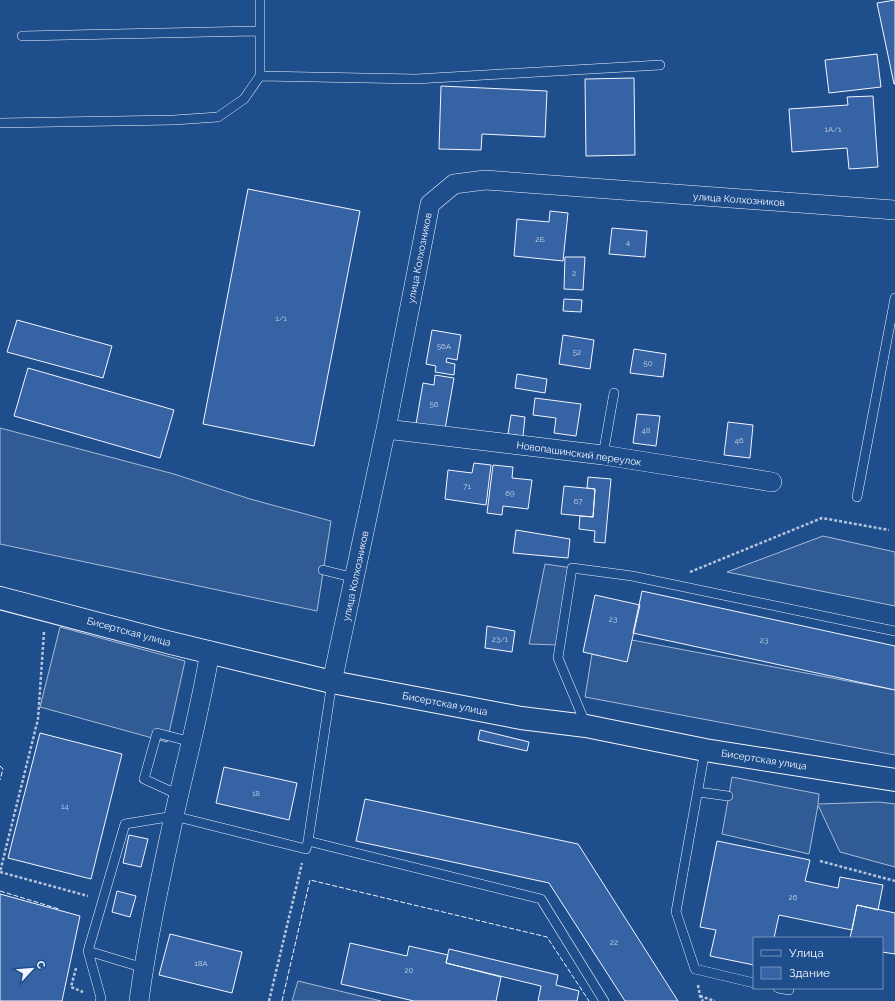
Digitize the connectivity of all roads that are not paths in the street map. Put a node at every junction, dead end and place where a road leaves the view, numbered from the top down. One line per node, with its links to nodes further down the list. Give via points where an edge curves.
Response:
1 (260, 0): 2 (lane)
2 (260, 31): 3 (lane); 5 (lane)
3 (22, 36)
4 (660, 66): 5 (lane, via 416,79)
5 (260, 76): 6 (lane, via 244,99 218,117)
6 (0, 123)
7 (895, 210): 10 (street, улица Колхозников, via 485,180 454,184 430,204)
8 (895, 298): 13 (lane)
9 (614, 392): 11 (lane)
10 (386, 429): 11 (street, Новопашинский переулок); 15 (street, улица Колхозников)
11 (603, 455): 12 (street, Новопашинский переулок)
12 (772, 482)
13 (857, 497)
14 (323, 570): 15 (lane)
15 (354, 578): 19 (street, улица Колхозников)
16 (0, 598): 18 (main road, Бисертская улица)
17 (895, 631): 20 (lane, via 632,576 572,568 558,658)
18 (210, 651): 19 (main road, Бисертская улица); 21 (street)
19 (332, 682): 20 (main road, Бисертская улица, via 521,718); 28 (lane)
20 (586, 726): 22 (main road, Бисертская улица)
21 (192, 742): 25 (street); 25 (lane, via 156,733 144,779)
22 (706, 750): 23 (main road, Бисертская улица); 24 (lane)
23 (895, 780)
24 (698, 792): 26 (lane); 31 (lane, via 676,912 695,969)
25 (179, 795): 27 (street)
26 (728, 796)
27 (174, 816): 28 (lane); 29 (lane, via 125,824); 30 (street)
28 (307, 845): 36 (lane, via 541,899)
29 (88, 951): 30 (lane); 34 (lane)
30 (144, 968): 35 (street)
31 (753, 982)
32 (784, 989): 33 (lane)
33 (789, 990)
34 (101, 999)
35 (139, 1001)
36 (604, 1001)

